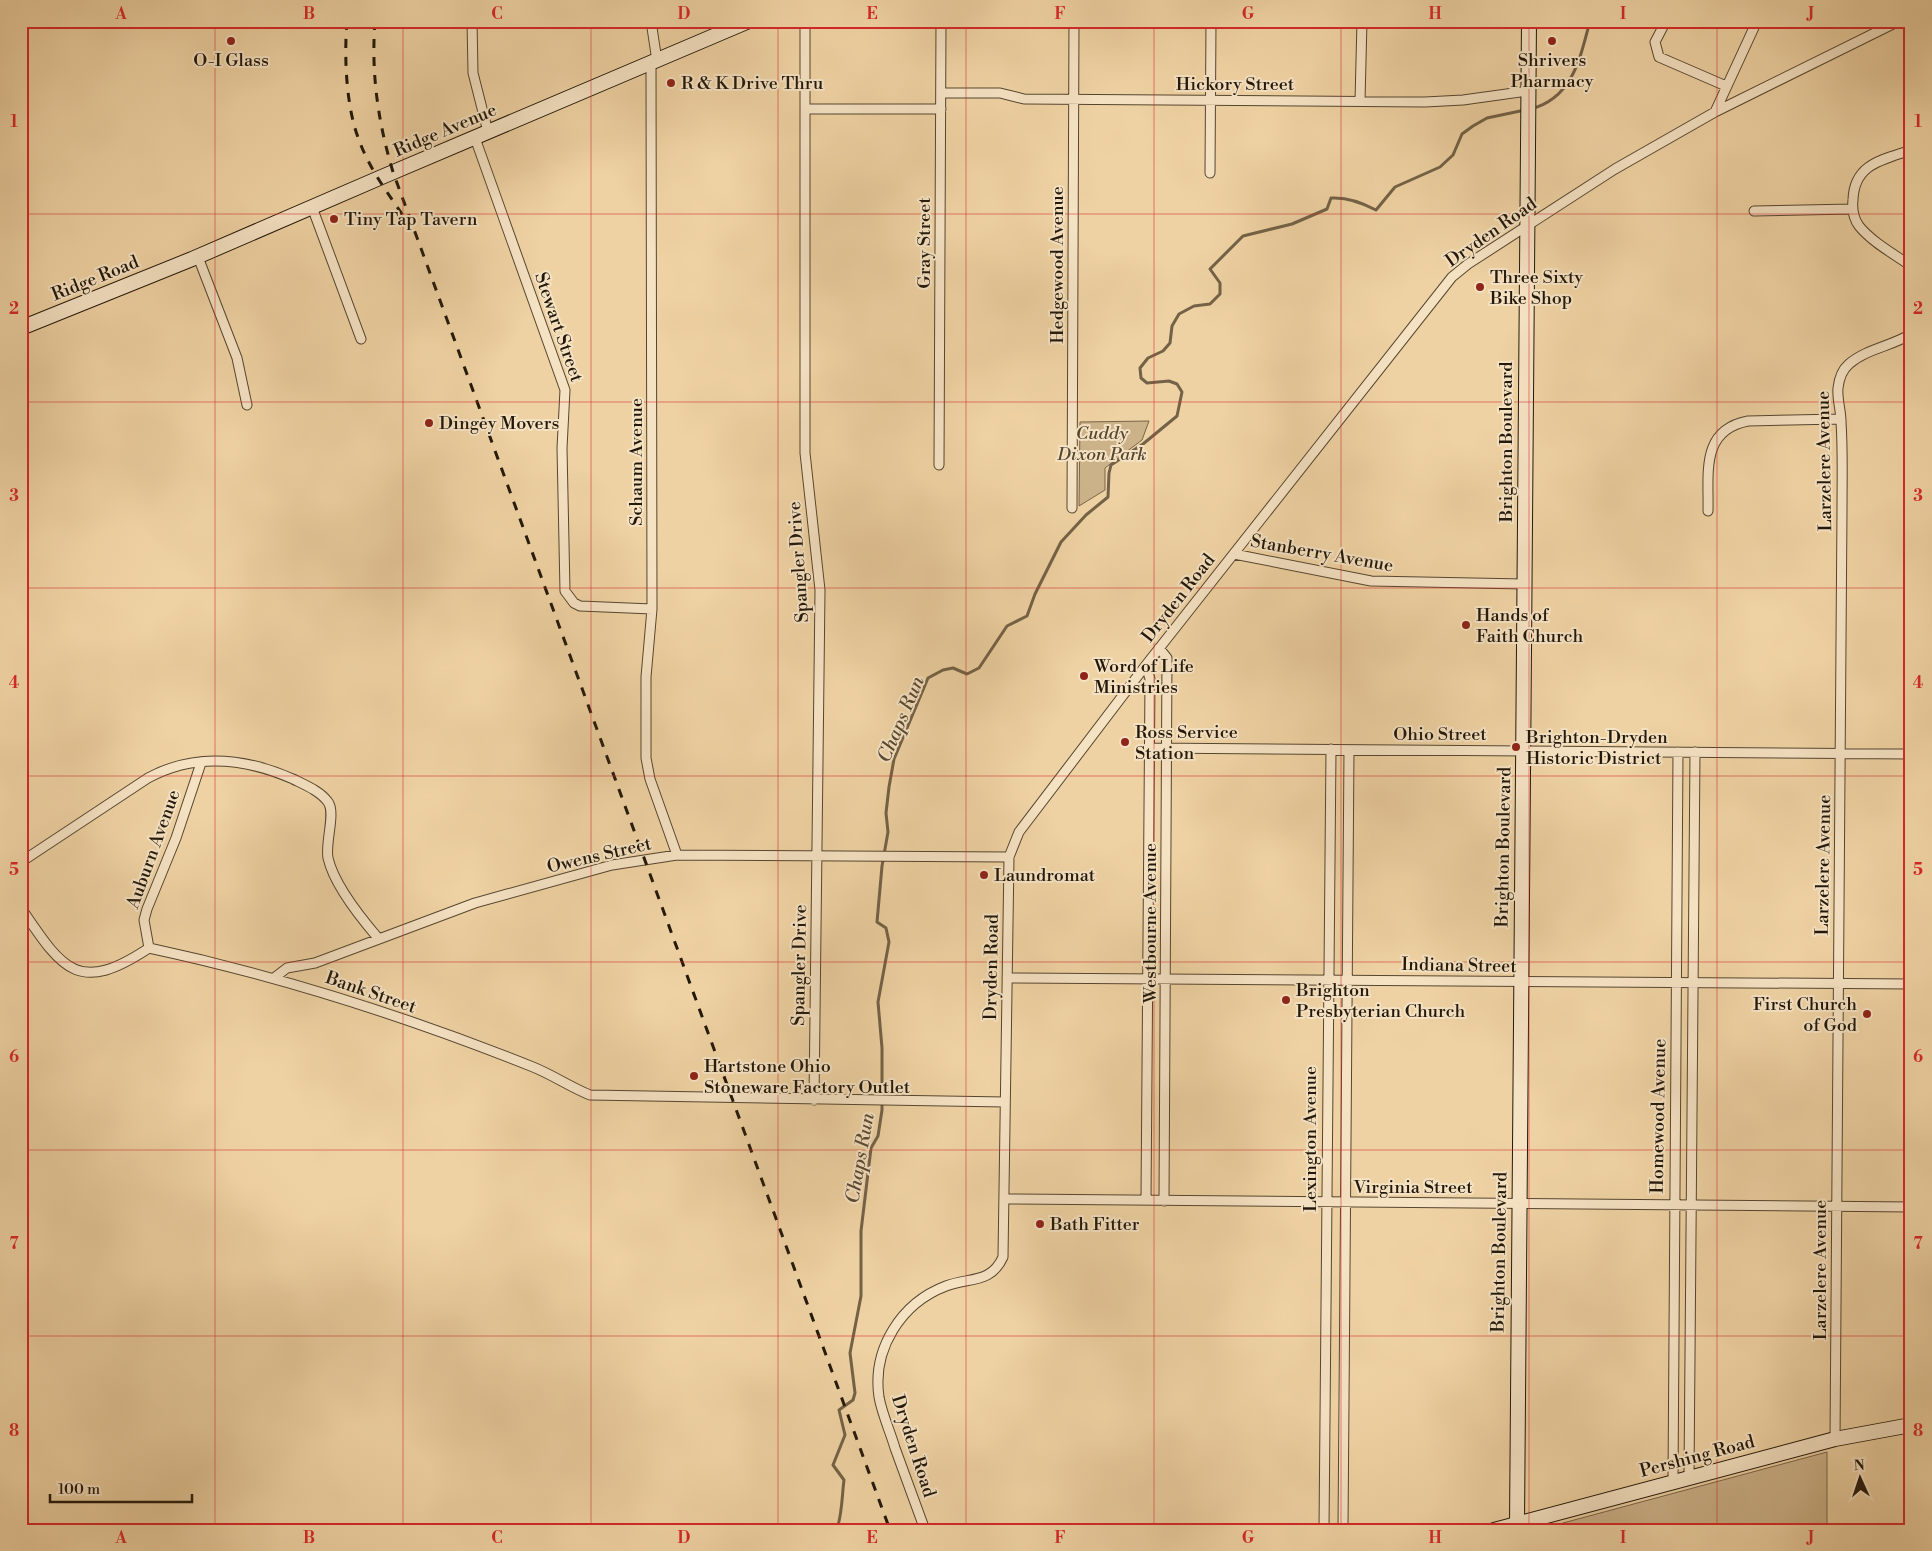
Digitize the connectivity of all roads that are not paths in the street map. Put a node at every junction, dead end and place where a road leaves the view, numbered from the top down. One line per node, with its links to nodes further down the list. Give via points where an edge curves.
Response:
1 (472, 21): 23 (street, Stewart Street, via 474,73)
2 (651, 21): 13 (street, Schaum Avenue)
3 (750, 21): 13 (street, Ridge Avenue)
4 (805, 21): 20 (street, Spangler Drive)
5 (941, 21): 15 (street, Gray Street)
6 (1074, 21): 17 (street, Hedgewood Avenue)
7 (1211, 21): 18 (street)
8 (1362, 21): 19 (street)
9 (1529, 21): 16 (street, Brighton Boulevard)
10 (1666, 21): 14 (street, via 1656,42 1659,57)
11 (1758, 21): 14 (street)
12 (1900, 21): 22 (street, Dryden Road)
13 (654, 63): 23 (street, Ridge Avenue); 43 (street, Schaum Avenue)
14 (1726, 86): 22 (street)
15 (942, 94): 17 (street, Hickory Street, via 1000,93 1024,98); 21 (street, Gray Street)
16 (1528, 96): 19 (street, Hickory Street); 29 (street, Brighton Boulevard)
17 (1074, 99): 18 (street, Hickory Street); 39 (street, Hedgewood Avenue)
18 (1211, 100): 19 (street, Hickory Street); 25 (street)
19 (1360, 101)
20 (805, 109): 21 (street); 57 (street, Spangler Drive, via 805,453 820,590)
21 (941, 109): 38 (street, Gray Street)
22 (1715, 112): 29 (street, Dryden Road, via 1615,168)
23 (482, 135): 26 (street, Ridge Avenue); 43 (street, Stewart Street, via 565,390 562,448 565,592 580,606)
24 (1911, 150): 27 (street, via 1874,163 1864,170 1856,179)
25 (1210, 173)
26 (312, 207): 30 (street, Ridge Avenue); 35 (street)
27 (1852, 209): 28 (street); 31 (street, via 1858,225)
28 (1754, 211)
29 (1527, 225): 41 (street, Dryden Road, via 1452,277); 42 (street, Brighton Boulevard)
30 (198, 257): 32 (street, Ridge Avenue); 36 (street, via 237,358)
31 (1911, 266)
32 (154, 274): 33 (street, Ridge Road)
33 (21, 328)
34 (1911, 334): 37 (street, Larzelere Avenue, via 1848,364 1838,386)
35 (361, 339)
36 (247, 405)
37 (1841, 419): 40 (street, via 1748,421 1723,431 1716,440 1709,462); 53 (street, Larzelere Avenue)
38 (939, 465)
39 (1072, 508)
40 (1708, 511)
41 (1234, 554): 42 (street, Stanberry Avenue, via 1371,581); 44 (street, Dryden Road)
42 (1524, 584): 50 (street, Brighton Boulevard)
43 (652, 609): 56 (street, Schaum Avenue, via 646,677 646,758 650,779)
44 (1159, 648): 45 (street, Dryden Road); 47 (street, Westbourne Avenue, via 1167,658)
45 (1146, 664): 46 (street, Westbourne Avenue, via 1150,679); 58 (street, Dryden Road, via 1019,832)
46 (1150, 748): 47 (street, Ohio Street); 65 (street, Westbourne Avenue)
47 (1168, 749): 48 (street, Ohio Street); 66 (street, Westbourne Avenue)
48 (1331, 749): 49 (street, Ohio Street); 67 (street, Lexington Avenue)
49 (1349, 750): 50 (street, Ohio Street); 68 (street, Lexington Avenue)
50 (1522, 750): 51 (street, Ohio Street); 69 (street, Brighton Boulevard)
51 (1678, 752): 52 (street, Ohio Street); 70 (street, Homewood Avenue)
52 (1695, 752): 53 (street, Ohio Street); 71 (street, Homewood Avenue)
53 (1840, 754): 54 (street, Ohio Street); 72 (street, Larzelere Avenue)
54 (1911, 754)
55 (201, 763): 59 (street, via 168,767 154,774); 61 (street, via 236,761 267,768 316,791 329,802 328,859 350,901); 62 (street, Auburn Avenue, via 176,838 147,909 144,920)
56 (677, 855): 57 (street, Owens Street); 61 (street, Owens Street, via 612,865 503,895)
57 (816, 856): 58 (street, Owens Street); 74 (street, Spangler Drive)
58 (1008, 858): 64 (street, Dryden Road)
59 (21, 862)
60 (21, 908): 62 (street, via 56,955 78,971 101,973)
61 (378, 938): 63 (street, Owens Street, via 315,963 287,968)
62 (149, 948): 63 (street, Bank Street)
63 (274, 978): 74 (street, Bank Street, via 383,1012 533,1067 590,1095 751,1096)
64 (1007, 978): 65 (street, Indiana Street); 75 (street, Dryden Road)
65 (1148, 979): 66 (street, Indiana Street); 77 (street, Westbourne Avenue)
66 (1166, 979): 67 (street, Indiana Street); 78 (street, Westbourne Avenue)
67 (1327, 980): 68 (street, Indiana Street); 79 (street, Lexington Avenue)
68 (1348, 980): 69 (street, Indiana Street); 80 (street, Lexington Avenue)
69 (1520, 982): 70 (street, Indiana Street); 81 (street, Brighton Boulevard)
70 (1676, 983): 71 (street, Indiana Street); 82 (street, Homewood Avenue)
71 (1693, 983): 72 (street, Indiana Street); 83 (street, Homewood Avenue)
72 (1838, 984): 73 (street, Indiana Street); 84 (street, Larzelere Avenue)
73 (1911, 984)
74 (814, 1100): 75 (street, Bank Street)
75 (1005, 1102): 76 (street, Dryden Road)
76 (1004, 1199): 77 (street, Virginia Street); 91 (street, Dryden Road, via 1003,1257 996,1270 987,1276 934,1290 912,1304 894,1327 880,1362 878,1376 882,1409)
77 (1146, 1200): 78 (street, Virginia Street)
78 (1164, 1200): 79 (street, Virginia Street)
79 (1326, 1202): 80 (street, Virginia Street); 92 (street, Lexington Avenue)
80 (1346, 1203): 81 (street, Virginia Street); 93 (street, Lexington Avenue)
81 (1518, 1204): 82 (street, Virginia Street); 90 (street, Brighton Boulevard)
82 (1674, 1204): 83 (street, Virginia Street); 89 (street, Homewood Avenue)
83 (1692, 1204): 84 (street, Virginia Street); 88 (street, Homewood Avenue)
84 (1837, 1206): 85 (street, Virginia Street); 87 (street, Larzelere Avenue)
85 (1911, 1207)
86 (1911, 1425): 87 (street, Pershing Road)
87 (1836, 1439): 88 (street, Pershing Road)
88 (1689, 1477): 89 (street, Pershing Road)
89 (1673, 1482): 90 (street, Pershing Road)
90 (1517, 1524): 94 (street, Pershing Road)
91 (925, 1530)
92 (1324, 1530)
93 (1343, 1530)
94 (1494, 1530)

